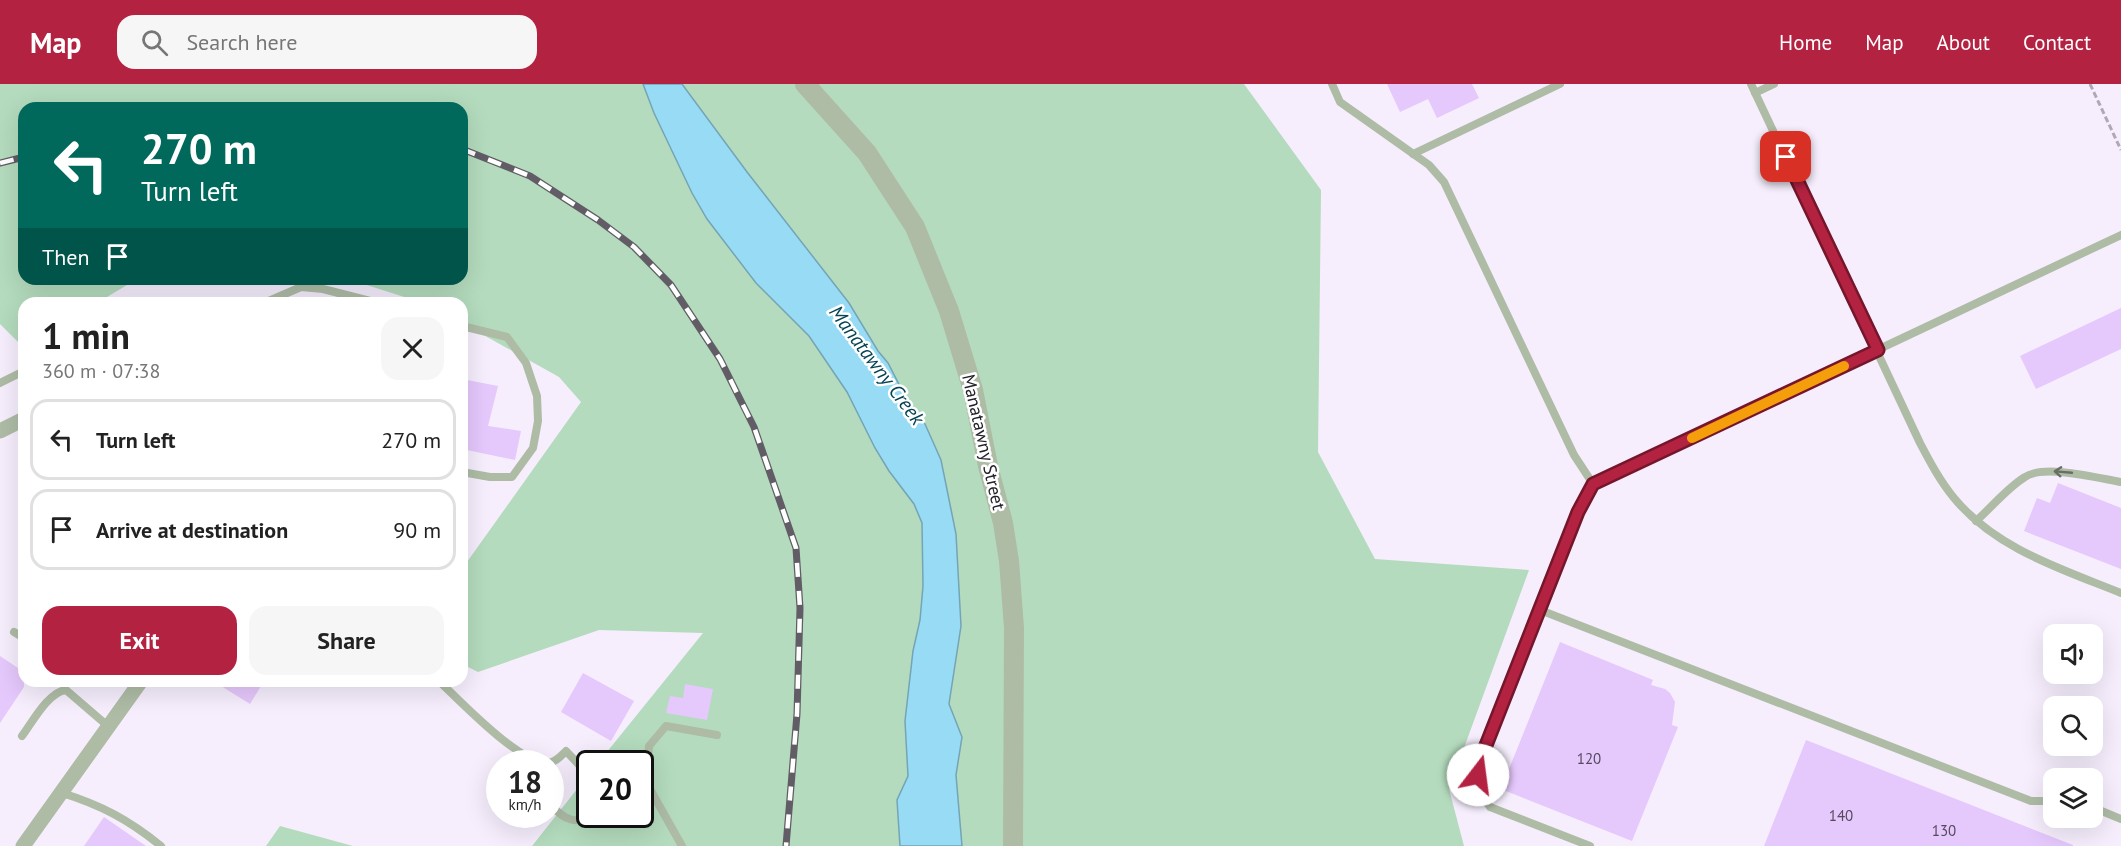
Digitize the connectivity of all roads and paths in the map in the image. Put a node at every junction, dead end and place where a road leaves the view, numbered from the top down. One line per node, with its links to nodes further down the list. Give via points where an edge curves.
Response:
1 (805, 84): 41 (street, Manatawny Street, via 867,153 915,227 949,311 973,390 1009,561 1014,628)
2 (1332, 84): 9 (lane, via 1340,102)
3 (1560, 84): 9 (lane)
4 (1751, 84): 7 (lane)
5 (1774, 84): 7 (lane)
6 (2090, 84): 8 (path)
7 (1755, 93): 14 (lane)
8 (2121, 150)
9 (1413, 154): 21 (lane, via 1444,182 1574,455)
10 (2121, 235): 14 (lane)
11 (286, 297): 12 (lane, via 301,287)
12 (354, 297)
13 (468, 327): 19 (lane, via 507,337 526,363 537,396 538,421 532,448 512,477)
14 (1878, 350): 21 (lane); 22 (lane, via 1938,476)
15 (18, 374): 16 (lane)
16 (0, 383)
17 (18, 422): 18 (street)
18 (0, 431)
19 (468, 473)
20 (2121, 482): 22 (lane, one-way to 22, via 2051,471 2026,476)
21 (1593, 484): 24 (lane)
22 (1976, 521): 23 (lane, via 2035,559)
23 (2121, 593)
24 (1540, 610): 35 (lane, via 2031,801); 42 (lane, via 1479,763 1477,788 1490,807)
25 (14, 632): 26 (lane)
26 (18, 635)
27 (137, 687): 30 (street)
28 (445, 687): 33 (lane, via 478,720 531,760 555,761 566,751)
29 (66, 690): 30 (lane); 32 (lane, via 53,694)
30 (109, 727): 34 (street)
31 (717, 735): 40 (lane, via 666,726 649,746 646,782)
32 (22, 736)
33 (576, 762)
34 (62, 793): 38 (street); 39 (lane, via 95,803 142,830)
35 (2043, 801)
36 (2103, 812): 37 (lane)
37 (2121, 819)
38 (23, 846)
39 (161, 846)
40 (682, 846)
41 (1013, 846)
42 (1590, 846)

